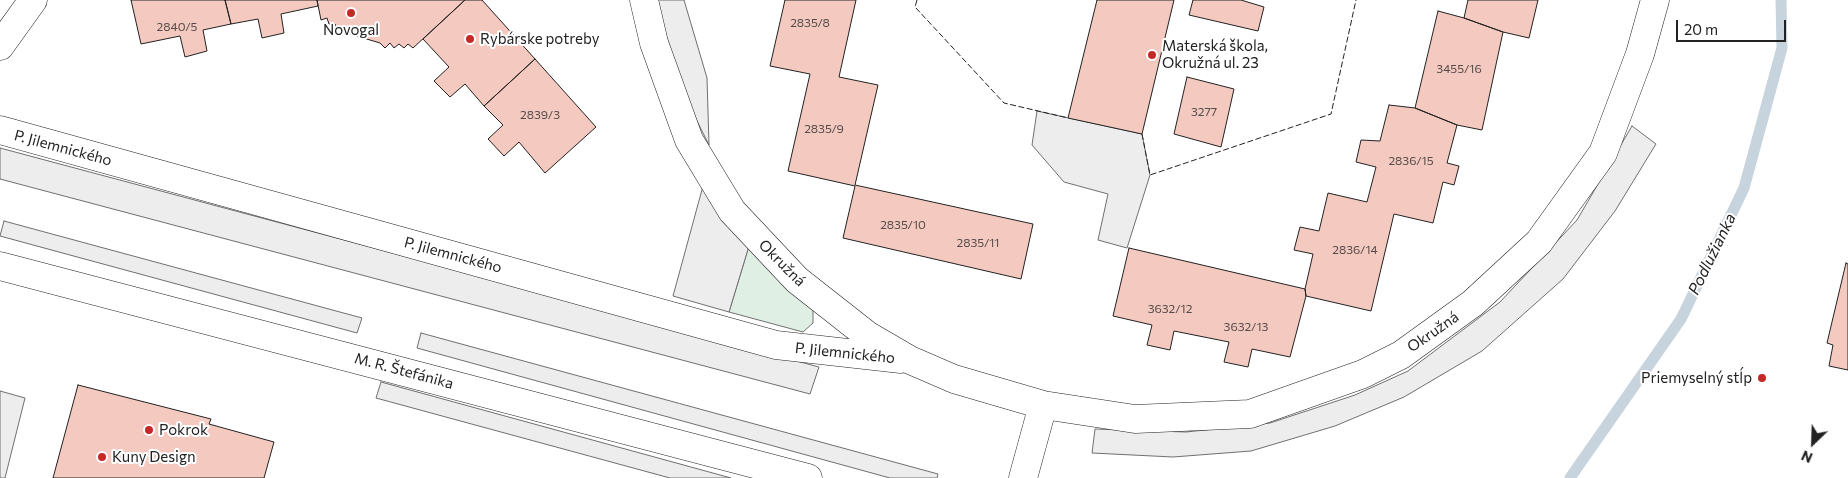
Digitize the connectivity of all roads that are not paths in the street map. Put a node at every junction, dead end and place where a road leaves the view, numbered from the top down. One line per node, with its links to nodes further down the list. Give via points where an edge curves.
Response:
1 (33, 0): 4 (street)
2 (644, 0): 7 (street, Okružná, via 654,43 689,140 732,210 797,280 867,335)
3 (1655, 0): 8 (street, Okružná, via 1640,54 1603,153 1574,194 1539,242 1473,303 1400,355 1363,374 1250,414 1135,419)
4 (0, 46)
5 (0, 130): 7 (street, P. Jilemnického, via 776,345)
6 (0, 266): 9 (street, M. R. Štefánika)
7 (910, 360): 8 (street, Okružná, via 954,379)
8 (1042, 405): 10 (street)
9 (808, 478)
10 (1023, 478)

